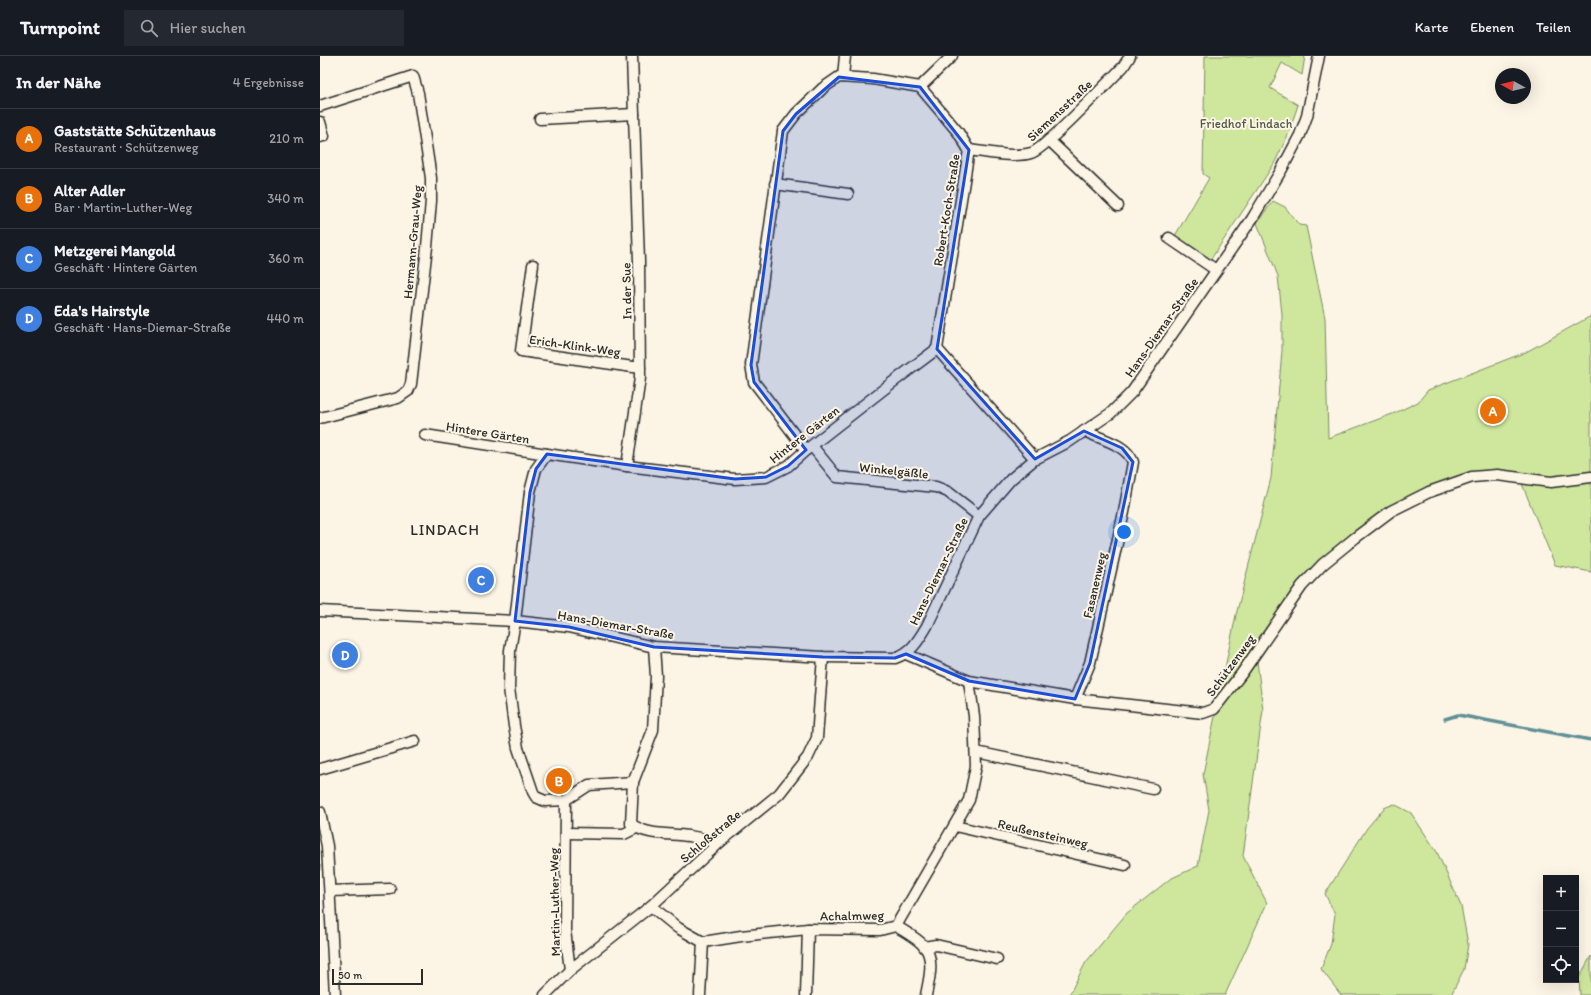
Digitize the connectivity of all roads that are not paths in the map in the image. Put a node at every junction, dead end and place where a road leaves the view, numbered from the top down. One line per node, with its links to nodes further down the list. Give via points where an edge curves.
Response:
1 (632, 56): 9 (street, In der Sue)
2 (845, 56): 6 (street)
3 (952, 56): 7 (street)
4 (1130, 56): 13 (street, Siemensstraße, via 1123,67)
5 (1319, 56): 20 (street, Hans-Diemar-Straße, via 1312,97 1300,135 1252,219)
6 (843, 77): 7 (street); 15 (street, via 823,88 796,114 783,131)
7 (920, 87): 14 (street, Robert-Koch-Straße, via 958,132)
8 (320, 106): 23 (street, Hermann-Grau-Weg, via 413,76 418,93 431,186 427,246 411,384 408,391 398,398)
9 (634, 114): 10 (street); 22 (street, In der Sue)
10 (540, 119)
11 (320, 122): 12 (street, via 324,136)
12 (320, 137)
13 (1050, 140): 14 (street, Siemensstraße, via 1032,153); 17 (street)
14 (969, 150): 21 (street, Robert-Koch-Straße)
15 (775, 184): 16 (street); 26 (street, via 751,364 754,382)
16 (848, 194)
17 (1118, 206)
18 (1169, 238): 20 (street)
19 (533, 265): 22 (street, Erich-Klink-Weg, via 521,351)
20 (1216, 270): 24 (street, Hans-Diemar-Straße, via 1132,392 1111,413)
21 (937, 349): 26 (street, Hintere Gärten); 28 (street)
22 (640, 368): 29 (street, In der Sue)
23 (320, 418)
24 (1084, 431): 28 (street, Hans-Diemar-Straße); 38 (street, Fasanenweg, via 1122,448 1133,462 1090,663)
25 (425, 435): 27 (street, Hintere Gärten)
26 (809, 448): 29 (street, Hintere Gärten, via 788,466 766,478 735,479); 31 (street, Winkelgäßle, via 837,478 936,487 948,492)
27 (547, 454): 29 (street, Hintere Gärten); 33 (street, Hintere Gärten, via 536,469 530,492)
28 (1035, 459): 31 (street, Hans-Diemar-Straße, via 1011,479)
29 (627, 466)
30 (1591, 477): 38 (street, Schützenweg, via 1551,482 1497,476 1472,477 1429,492 1391,511 1323,564 1302,586 1214,709 1203,712)
31 (979, 516): 35 (street, Hans-Diemar-Straße, via 927,626)
32 (320, 611): 33 (street, Hans-Diemar-Straße)
33 (515, 621): 34 (street, Hans-Diemar-Straße, via 569,627); 44 (street, via 510,650 509,688 518,748 536,797 545,801)
34 (654, 647): 36 (street, Hans-Diemar-Straße); 42 (street, via 656,676 653,730)
35 (906, 654): 36 (street, Hans-Diemar-Straße, via 895,658); 37 (street, Schützenweg)
36 (822, 657): 49 (street, Schloßstraße, via 817,738 808,757 779,794)
37 (969, 681): 38 (street, Schützenweg); 40 (street, Achalmweg)
38 (1075, 699)
39 (415, 741): 41 (street)
40 (976, 752): 43 (street); 46 (street, Achalmweg, via 976,766 969,800)
41 (320, 769)
42 (634, 782): 44 (street, via 589,785); 47 (street, via 631,824)
43 (1153, 789)
44 (566, 800): 48 (street, Martin-Luther-Weg)
45 (320, 812): 52 (street, via 327,846)
46 (955, 826): 50 (street, Reußensteinweg); 54 (street, Achalmweg)
47 (636, 828): 48 (street, Martin-Luther-Weg, via 624,834); 49 (street)
48 (566, 833): 59 (street, Martin-Luther-Weg, via 565,930)
49 (720, 842): 53 (street, Schloßstraße)
50 (1125, 865)
51 (390, 889): 52 (street)
52 (330, 891): 61 (street)
53 (651, 906): 56 (street, via 678,928); 59 (street, Schloßstraße)
54 (896, 926): 55 (street, Achalmweg, via 880,930); 57 (street)
55 (808, 929): 56 (street, Achalmweg); 64 (street)
56 (703, 942): 63 (street)
57 (924, 947): 58 (street, via 936,945); 65 (street, via 929,958 930,974)
58 (997, 959)
59 (570, 970): 60 (street, Schloßstraße)
60 (557, 991): 62 (street, Schloßstraße)
61 (335, 995)
62 (545, 995)
63 (700, 995)
64 (806, 995)
65 (926, 995)

